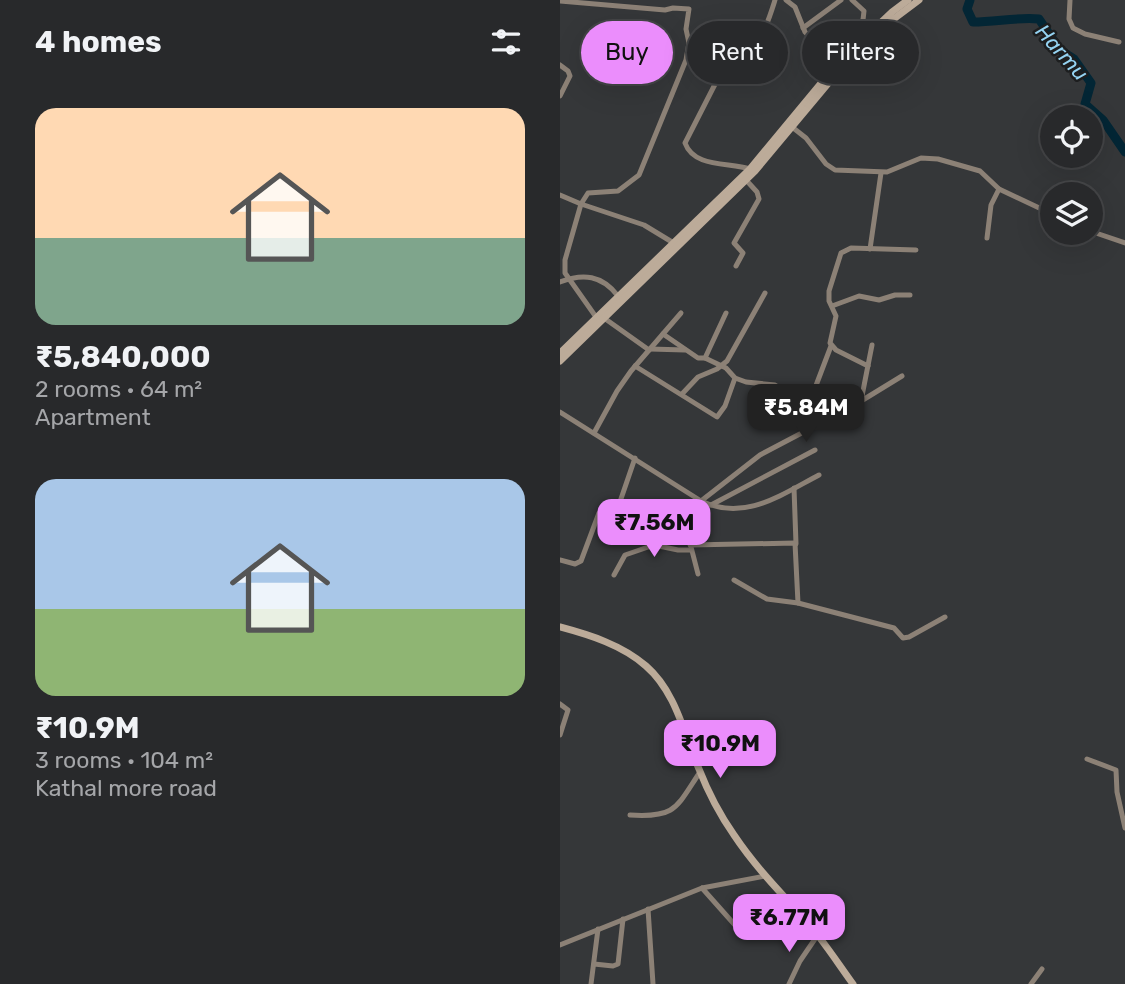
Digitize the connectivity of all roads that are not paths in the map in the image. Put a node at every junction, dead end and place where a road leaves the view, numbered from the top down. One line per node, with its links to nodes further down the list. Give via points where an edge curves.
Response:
1 (775, 0): 18 (street, via 760,39 749,51 732,51 685,143 695,158)
2 (841, 0): 9 (street)
3 (852, 0): 10 (street, via 864,11)
4 (908, 0): 11 (street)
5 (919, 0): 17 (street, via 879,30)
6 (1070, 0): 13 (street, via 1073,28)
7 (560, 1): 23 (street, via 690,10 686,60 643,170 622,190 588,193)
8 (790, 1): 12 (street)
9 (811, 21)
10 (862, 21)
11 (882, 21)
12 (802, 25)
13 (1119, 42)
14 (560, 65): 16 (street, via 570,76)
15 (820, 84): 18 (street)
16 (560, 96)
17 (792, 127): 19 (street, via 830,168); 20 (street)
18 (750, 169): 28 (street)
19 (881, 173): 21 (street, via 929,158 975,168); 31 (street)
20 (746, 180): 33 (street, via 759,199 734,243 743,253); 42 (street)
21 (999, 189): 24 (street); 26 (street, via 991,205)
22 (560, 195): 23 (street)
23 (581, 204): 28 (street, via 644,225); 29 (street)
24 (1040, 208)
25 (1103, 235): 30 (street)
26 (987, 238)
27 (560, 239): 29 (street)
28 (672, 242): 38 (street)
29 (570, 243): 34 (street, via 564,266)
30 (1125, 243)
31 (870, 249): 32 (street); 39 (street, via 841,253 830,283)
32 (916, 250)
33 (736, 266)
34 (568, 279): 35 (street); 38 (street, via 595,278); 42 (street)
35 (560, 282)
36 (765, 292): 53 (street)
37 (910, 295): 39 (street, via 879,300 859,296)
38 (618, 296): 42 (street)
39 (832, 306): 45 (street, via 836,316)
40 (681, 313): 43 (street)
41 (726, 313): 49 (street)
42 (600, 318): 46 (street); 48 (street); 50 (street)
43 (663, 334): 46 (street); 47 (street)
44 (872, 345): 52 (street)
45 (831, 346): 52 (street); 55 (street, via 806,401 775,385)
46 (649, 349): 47 (street); 51 (street)
47 (687, 350): 49 (street)
48 (560, 353)
49 (705, 358): 53 (street)
50 (560, 361)
51 (635, 366): 56 (street); 59 (street)
52 (868, 366): 57 (street)
53 (721, 368): 55 (street); 56 (street, via 700,376)
54 (902, 376): 57 (street)
55 (735, 378): 56 (street, via 717,417)
56 (682, 394)
57 (861, 401): 64 (street, via 760,455)
58 (560, 412): 59 (street)
59 (594, 433): 61 (street)
60 (815, 450): 65 (street)
61 (635, 458): 64 (street); 66 (street)
62 (819, 475): 63 (street)
63 (794, 488): 65 (street, via 748,509); 68 (street)
64 (701, 501): 65 (street); 69 (street)
65 (711, 505)
66 (615, 518): 67 (street); 70 (street, via 598,514 581,561)
67 (611, 528)
68 (796, 544): 69 (street); 74 (street)
69 (690, 548): 71 (street); 72 (street, via 653,545 625,555)
70 (560, 561)
71 (698, 574)
72 (614, 575)
73 (734, 580): 74 (street, via 767,599)
74 (798, 603): 75 (street, via 894,628 904,638)
75 (945, 617)
76 (560, 627): 80 (street, via 608,642 647,667 664,686)
77 (560, 704): 78 (street, via 568,710)
78 (560, 735)
79 (1087, 759): 82 (street, via 1116,770)
80 (700, 772): 81 (street, via 667,814); 83 (street, via 734,835)
81 (630, 815)
82 (1125, 828)
83 (765, 876): 84 (street); 89 (street)
84 (702, 888): 85 (street); 88 (street)
85 (648, 909): 86 (street); 94 (street)
86 (623, 919): 87 (street); 91 (street, via 618,964)
87 (598, 929): 90 (street); 91 (street)
88 (742, 933)
89 (817, 936): 95 (street); 96 (street)
90 (560, 945)
91 (594, 964): 93 (street)
92 (1042, 969): 97 (street)
93 (591, 984)
94 (653, 984)
95 (789, 984)
96 (853, 984)
97 (1031, 984)

